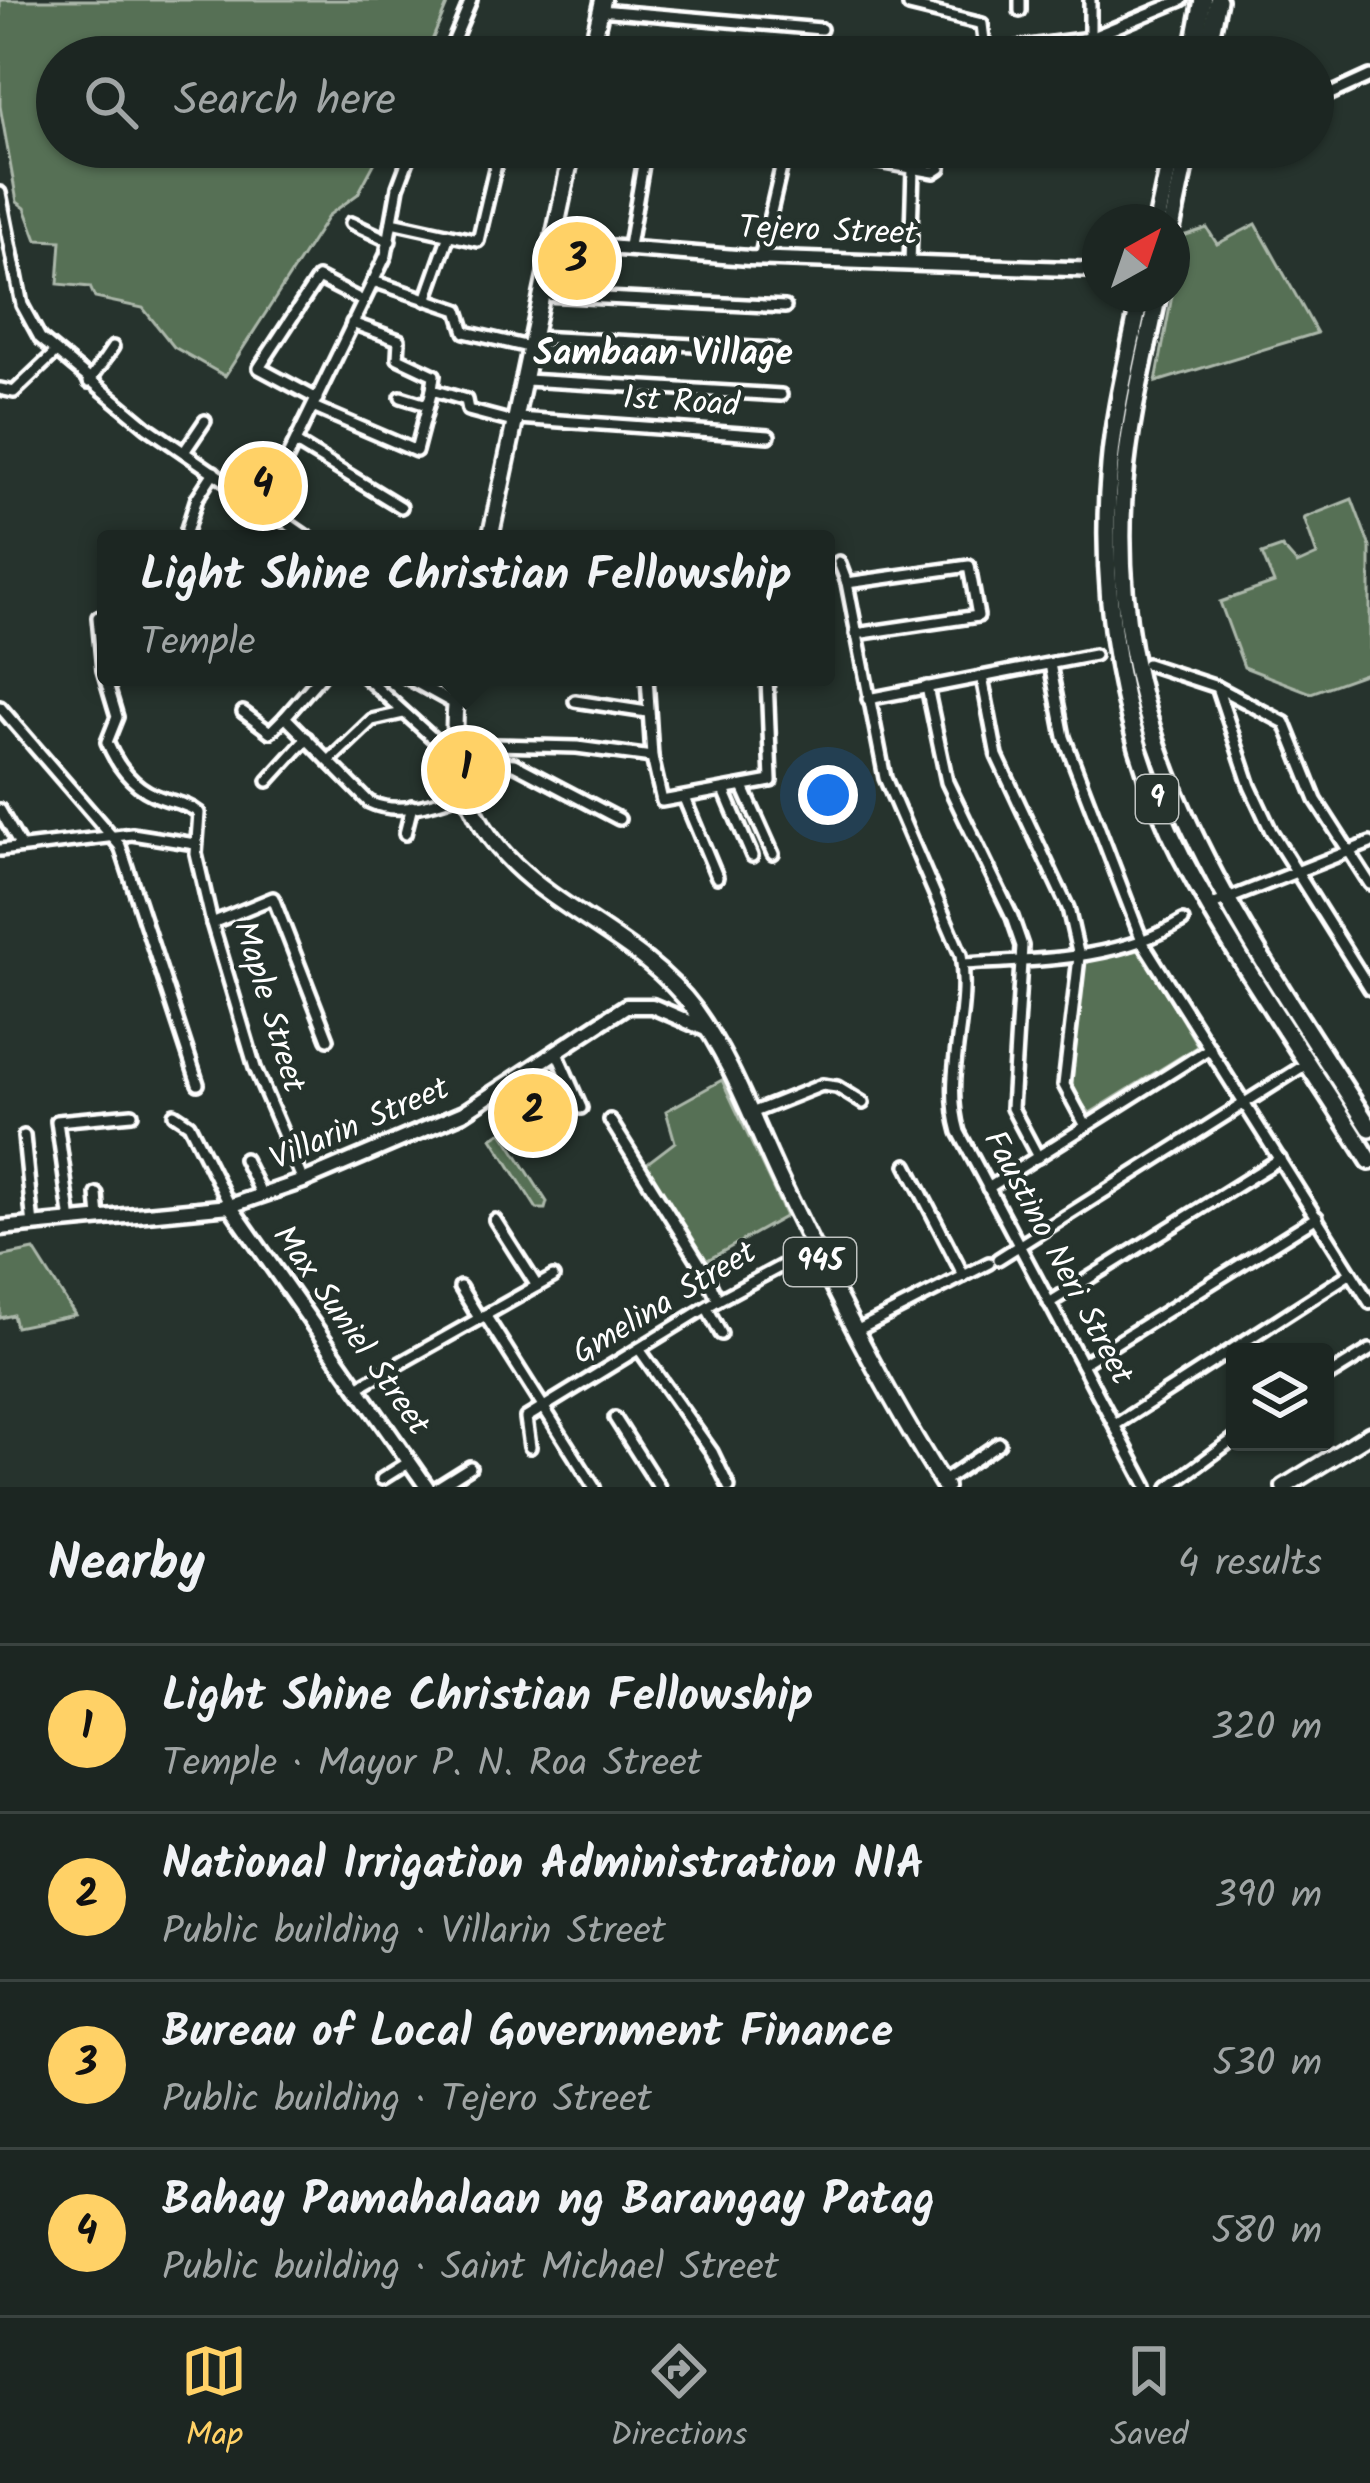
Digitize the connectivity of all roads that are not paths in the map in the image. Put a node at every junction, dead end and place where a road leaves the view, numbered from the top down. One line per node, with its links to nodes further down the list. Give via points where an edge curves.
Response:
1 (471, 0): 8 (street)
2 (1090, 0): 11 (street)
3 (1182, 0): 12 (street)
4 (1212, 0): 13 (highway); 14 (highway)
5 (601, 5): 7 (street); 9 (main road)
6 (909, 6): 10 (street, via 982,23)
7 (821, 29)
8 (456, 36)
9 (594, 36)
10 (984, 36)
11 (1090, 36)
12 (1095, 36)
13 (1199, 36)
14 (1208, 36)
15 (1370, 76): 16 (street)
16 (1334, 92)
17 (405, 168): 30 (street)
18 (495, 168): 32 (street, via 480,239)
19 (569, 168): 34 (main road)
20 (642, 168): 35 (street)
21 (781, 168): 36 (street)
22 (909, 168): 26 (street)
23 (937, 168): 26 (street)
24 (1169, 168): 28 (highway)
25 (1184, 168): 29 (highway)
26 (914, 169): 37 (street)
27 (0, 193): 50 (street, via 22,304)
28 (1161, 204)
29 (1176, 204)
30 (392, 222): 32 (street); 33 (street)
31 (352, 223): 33 (street)
32 (449, 236): 41 (street)
33 (390, 241): 39 (street)
34 (554, 243): 35 (main road, Tejero Street); 40 (main road)
35 (629, 246): 36 (main road, Tejero Street)
36 (760, 259): 37 (main road, Tejero Street)
37 (910, 263): 38 (main road, Tejero Street)
38 (1082, 269)
39 (373, 281): 41 (street); 42 (street)
40 (544, 296): 43 (street); 47 (main road)
41 (426, 300): 47 (street, via 461,313 465,332)
42 (363, 301): 46 (street); 58 (street, via 318,278 259,368)
43 (785, 307)
44 (1140, 312): 51 (highway, 9)
45 (1152, 312): 51 (highway, 9)
46 (352, 323): 55 (street, via 398,340 398,358 434,375); 58 (street)
47 (534, 342): 49 (street); 52 (main road)
48 (113, 347): 53 (street)
49 (774, 349)
50 (55, 353): 53 (street); 54 (street, via 14,392)
51 (1134, 369): 76 (highway, 9, via 1111,449 1108,514 1111,607)
52 (526, 380): 56 (street); 60 (main road)
53 (89, 382): 64 (street)
54 (0, 388)
55 (431, 390): 59 (street); 60 (street)
56 (782, 395)
57 (401, 398): 59 (street)
58 (315, 403): 59 (street, via 416,451); 63 (street)
59 (427, 405)
60 (517, 421): 62 (street, 1st Road); 71 (main road)
61 (205, 422): 64 (street)
62 (770, 436)
63 (296, 443): 66 (street); 67 (street)
64 (184, 452): 65 (street)
65 (214, 472): 67 (street); 68 (street)
66 (401, 507)
67 (269, 509): 69 (street); 70 (street)
68 (187, 530)
69 (264, 530)
70 (298, 530)
71 (492, 530)
72 (838, 562): 73 (street, Faustino Neri Street)
73 (847, 583): 74 (street, Faustino Neri Street); 74 (street, via 969,566 977,616)
74 (856, 634): 88 (street, Faustino Neri Street)
75 (1094, 655): 77 (street)
76 (1133, 660): 87 (street); 120 (highway, 9, via 1135,735 1163,816)
77 (1050, 664): 78 (street); 123 (street, via 1064,736)
78 (982, 677): 86 (street); 124 (street, via 998,757 1065,898)
79 (109, 686): 111 (street, Maple Street, via 117,717 107,740 123,773 196,809)
80 (312, 686): 95 (street)
81 (374, 686): 94 (street)
82 (422, 686): 90 (street)
83 (458, 686): 90 (main road, 945)
84 (647, 686): 93 (street)
85 (767, 686): 101 (street, via 772,779)
86 (927, 687): 88 (street); 125 (street, via 947,782 1012,917)
87 (1217, 687): 114 (street, via 1288,727 1306,780); 117 (street, via 1250,786)
88 (868, 699): 126 (street, Faustino Neri Street, via 885,778)
89 (575, 701): 93 (street)
90 (455, 704): 97 (main road, 945)
91 (0, 706): 108 (street)
92 (243, 712): 95 (street, via 271,732)
93 (647, 712): 98 (street)
94 (403, 713): 97 (street); 99 (street, via 372,720)
95 (285, 717): 96 (street)
96 (307, 738): 99 (street); 100 (street)
97 (456, 752): 98 (street, via 577,747); 103 (main road, 945); 107 (street, via 514,764)
98 (652, 757): 104 (street, via 659,798)
99 (330, 760): 105 (street, via 379,806)
100 (268, 781)
101 (743, 787): 102 (street); 115 (street)
102 (724, 790): 104 (street); 116 (street)
103 (466, 792): 105 (street); 128 (main road, 945, via 504,858 656,969)
104 (684, 798): 118 (street)
105 (412, 806): 109 (street)
106 (0, 810): 112 (street)
107 (619, 819)
108 (112, 834): 111 (street); 112 (street); 133 (street)
109 (405, 834)
110 (1370, 843): 114 (street)
111 (195, 844): 122 (street, Maple Street)
112 (21, 847): 113 (street)
113 (0, 850)
114 (1349, 851): 117 (street); 119 (street)
115 (773, 854)
116 (752, 856)
117 (1295, 873): 120 (street); 127 (street)
118 (717, 877)
119 (1370, 884)
120 (1217, 902): 132 (highway, 9)
121 (1184, 921): 123 (street)
122 (212, 922): 129 (street, via 273,898); 149 (street, Maple Street, via 255,1068)
123 (1143, 943): 124 (street); 130 (street)
124 (1078, 957): 125 (street); 141 (street, via 1064,1084)
125 (1023, 961): 126 (street); 144 (street, via 1012,1108)
126 (963, 964): 150 (street, Faustino Neri Street, via 953,1104)
127 (1370, 989)
128 (708, 1030): 131 (main road, Villarin Street, via 632,1005); 139 (main road, 945)
129 (328, 1039)
130 (1210, 1048): 135 (street); 141 (street)
131 (557, 1053): 136 (street); 149 (main road, Villarin Street, via 463,1114)
132 (1316, 1058): 135 (street); 142 (highway, 9); 147 (highway, 9)
133 (198, 1084)
134 (863, 1102): 139 (street, via 822,1085)
135 (1244, 1102): 146 (street); 160 (street)
136 (581, 1108)
137 (132, 1114): 157 (street, via 57,1121)
138 (174, 1114): 153 (street, via 189,1124)
139 (749, 1114): 161 (main road, 945)
140 (610, 1120): 167 (street)
141 (1086, 1126): 144 (street)
142 (1370, 1128)
143 (24, 1136): 158 (street)
144 (1038, 1156): 150 (street)
145 (244, 1159): 152 (street)
146 (1280, 1159): 154 (street); 168 (street)
147 (1370, 1161)
148 (907, 1166): 163 (street)
149 (303, 1181): 152 (main road, Villarin Street)
150 (988, 1188): 160 (street, Faustino Neri Street)
151 (97, 1194): 155 (street)
152 (262, 1195): 153 (main road, Villarin Street)
153 (230, 1207): 155 (main road, Villarin Street); 178 (main road, Max Suniel Street)
154 (1317, 1217): 162 (street); 176 (street)
155 (99, 1220): 157 (main road, Villarin Street)
156 (495, 1220): 165 (street)
157 (71, 1222): 158 (main road, Villarin Street)
158 (33, 1226): 159 (main road, Villarin Street)
159 (0, 1228)
160 (1019, 1247): 163 (street); 168 (street, Faustino Neri Street)
161 (814, 1249): 167 (street, Gmelina Street); 172 (main road, 945)
162 (1351, 1273): 169 (street); 181 (street)
163 (964, 1276): 172 (street)
164 (553, 1277): 165 (street)
165 (537, 1286): 171 (street)
166 (460, 1287): 171 (street)
167 (718, 1300): 170 (street, Gmelina Street)
168 (1049, 1303): 176 (street, Faustino Neri Street)
169 (1370, 1303)
170 (706, 1308): 173 (street); 174 (street, Gmelina Street)
171 (482, 1317): 178 (street); 179 (street)
172 (856, 1331): 189 (main road, 945)
173 (721, 1334)
174 (639, 1349): 179 (street, Gmelina Street); 194 (street)
175 (1370, 1350): 177 (street)
176 (1082, 1364): 181 (street, Faustino Neri Street)
177 (1334, 1372)
178 (356, 1388): 186 (main road, Max Suniel Street)
179 (544, 1408): 185 (street, via 524,1420); 192 (street)
180 (615, 1418): 193 (street)
181 (1115, 1424): 195 (street, Faustino Neri Street)
182 (1370, 1434): 197 (main road)
183 (999, 1443): 189 (street)
184 (1226, 1445): 196 (street)
185 (530, 1447)
186 (409, 1462): 188 (street); 190 (main road, Max Suniel Street)
187 (470, 1467): 191 (street)
188 (382, 1479)
189 (944, 1484)
190 (427, 1487)
191 (438, 1487)
192 (594, 1487)
193 (659, 1487)
194 (729, 1487)
195 (1148, 1487)
196 (1169, 1487)
197 (1284, 1487)

